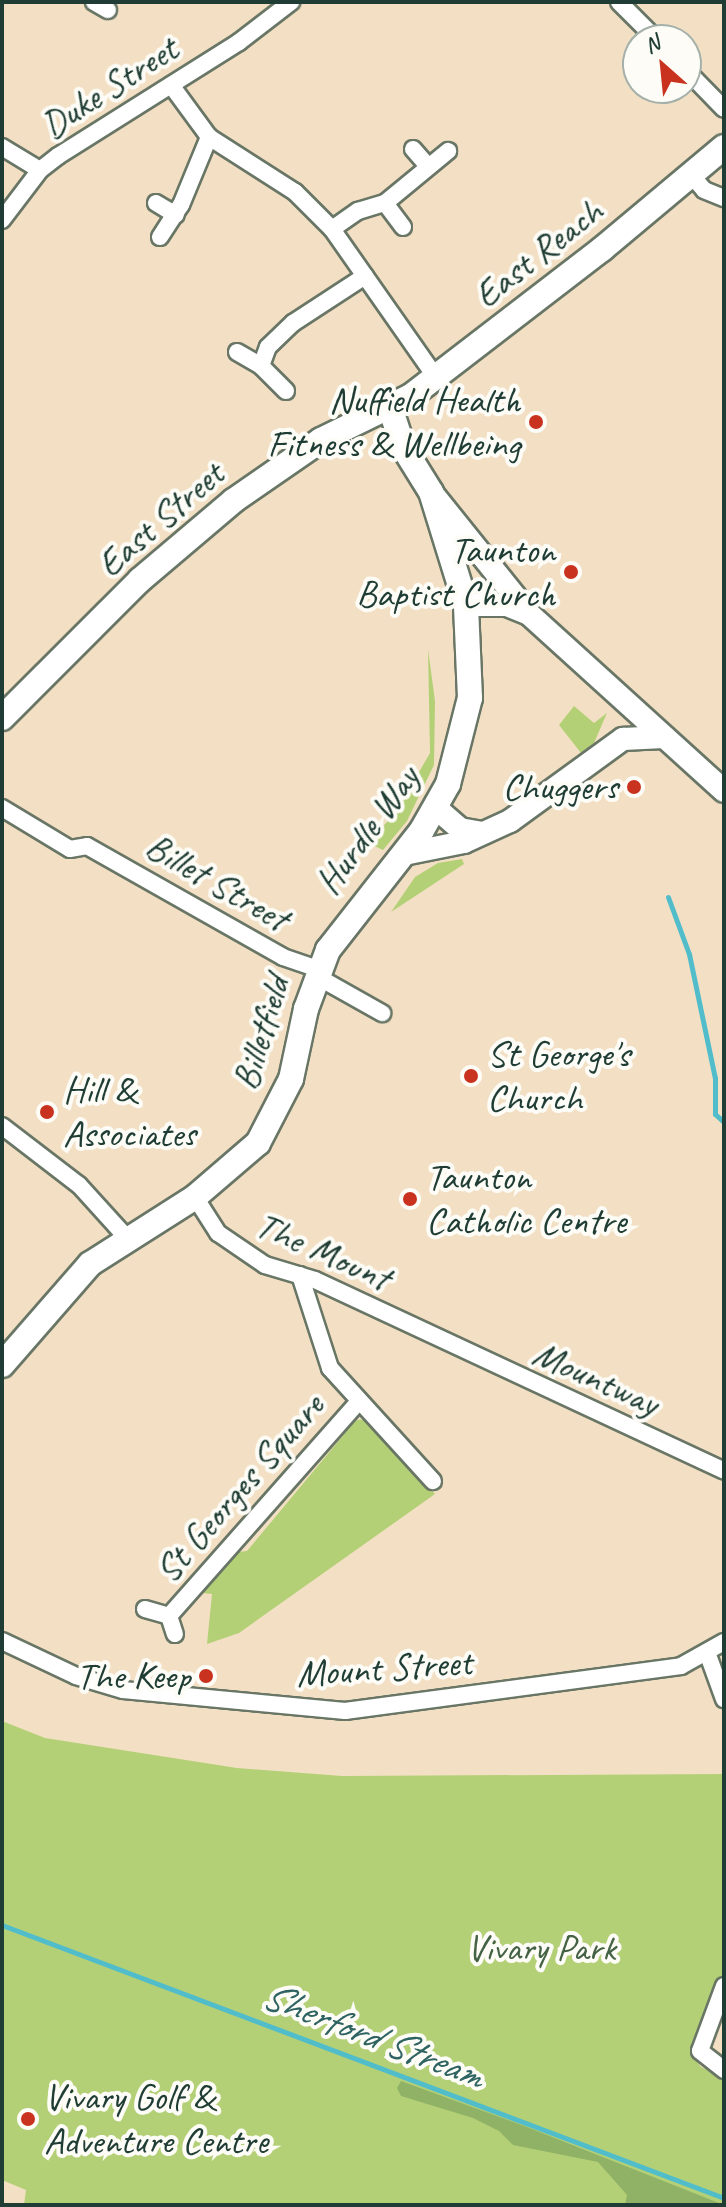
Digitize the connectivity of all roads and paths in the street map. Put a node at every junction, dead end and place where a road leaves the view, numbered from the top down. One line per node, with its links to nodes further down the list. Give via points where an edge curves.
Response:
1 (291, 2): 4 (street, Duke Street)
2 (619, 2): 3 (street)
3 (641, 24)
4 (171, 85): 7 (street); 13 (street, Duke Street)
5 (702, 86): 6 (street)
6 (724, 109)
7 (209, 137): 18 (street); 21 (street, via 295,192)
8 (2, 147): 13 (street)
9 (724, 147): 14 (main road, East Reach)
10 (413, 149): 12 (street)
11 (448, 151): 12 (street)
12 (428, 166): 17 (street)
13 (40, 170): 19 (street, Duke Street)
14 (692, 176): 15 (street, via 704,190); 26 (main road, East Reach)
15 (724, 198)
16 (156, 203): 18 (street)
17 (385, 203): 20 (street); 21 (street, via 358,211)
18 (176, 215): 22 (street)
19 (2, 220)
20 (403, 227)
21 (332, 229): 23 (street)
22 (160, 237)
23 (365, 276): 25 (street, via 281,333); 26 (street)
24 (237, 352): 25 (street)
25 (261, 366): 27 (street)
26 (435, 376): 28 (main road, East Reach)
27 (286, 391)
28 (391, 409): 29 (main road, Hurdle Way, via 403,447); 33 (main road, East Street, via 321,440 203,525)
29 (431, 492): 30 (main road, Hurdle Way); 31 (main road)
30 (466, 605): 31 (main road, via 507,605); 38 (main road, Hurdle Way, via 470,698 463,739)
31 (529, 614): 32 (main road)
32 (623, 702): 34 (main road); 35 (main road)
33 (2, 718)
34 (664, 737): 35 (main road, via 639,734); 36 (main road)
35 (623, 739): 39 (main road, via 510,821)
36 (724, 791)
37 (2, 808): 41 (street, Billet Street, via 70,849 87,846)
38 (436, 808): 39 (main road, via 460,829); 40 (main road, Hurdle Way)
39 (483, 833): 40 (main road)
40 (404, 854): 41 (main road, Hurdle Way, via 339,931)
41 (317, 973): 42 (street, Billet Street); 44 (main road, Billetfield, via 278,1110 239,1164)
42 (382, 1013)
43 (2, 1126): 45 (street, via 79,1185)
44 (195, 1197): 45 (main road, Billetfield); 46 (street, The Mount, via 235,1249)
45 (128, 1239): 48 (main road, Billetfield, via 90,1264)
46 (300, 1275): 47 (street, The Mount); 49 (street, St Georges Square, via 330,1368)
47 (442, 1343): 50 (street, Mountway)
48 (2, 1365)
49 (359, 1401): 51 (street); 53 (street, St Georges Square)
50 (724, 1471)
51 (433, 1481)
52 (145, 1609): 53 (street, St Georges Square)
53 (169, 1616): 54 (street, St Georges Square)
54 (175, 1634)
55 (2, 1641): 57 (street, Mount Street, via 76,1676 123,1690 345,1711 603,1680 681,1666)
56 (724, 1642): 57 (street, Mount Street)
57 (708, 1655): 58 (street)
58 (724, 1699)
59 (724, 1986): 60 (street, via 701,2036 700,2051)
60 (724, 2070)

